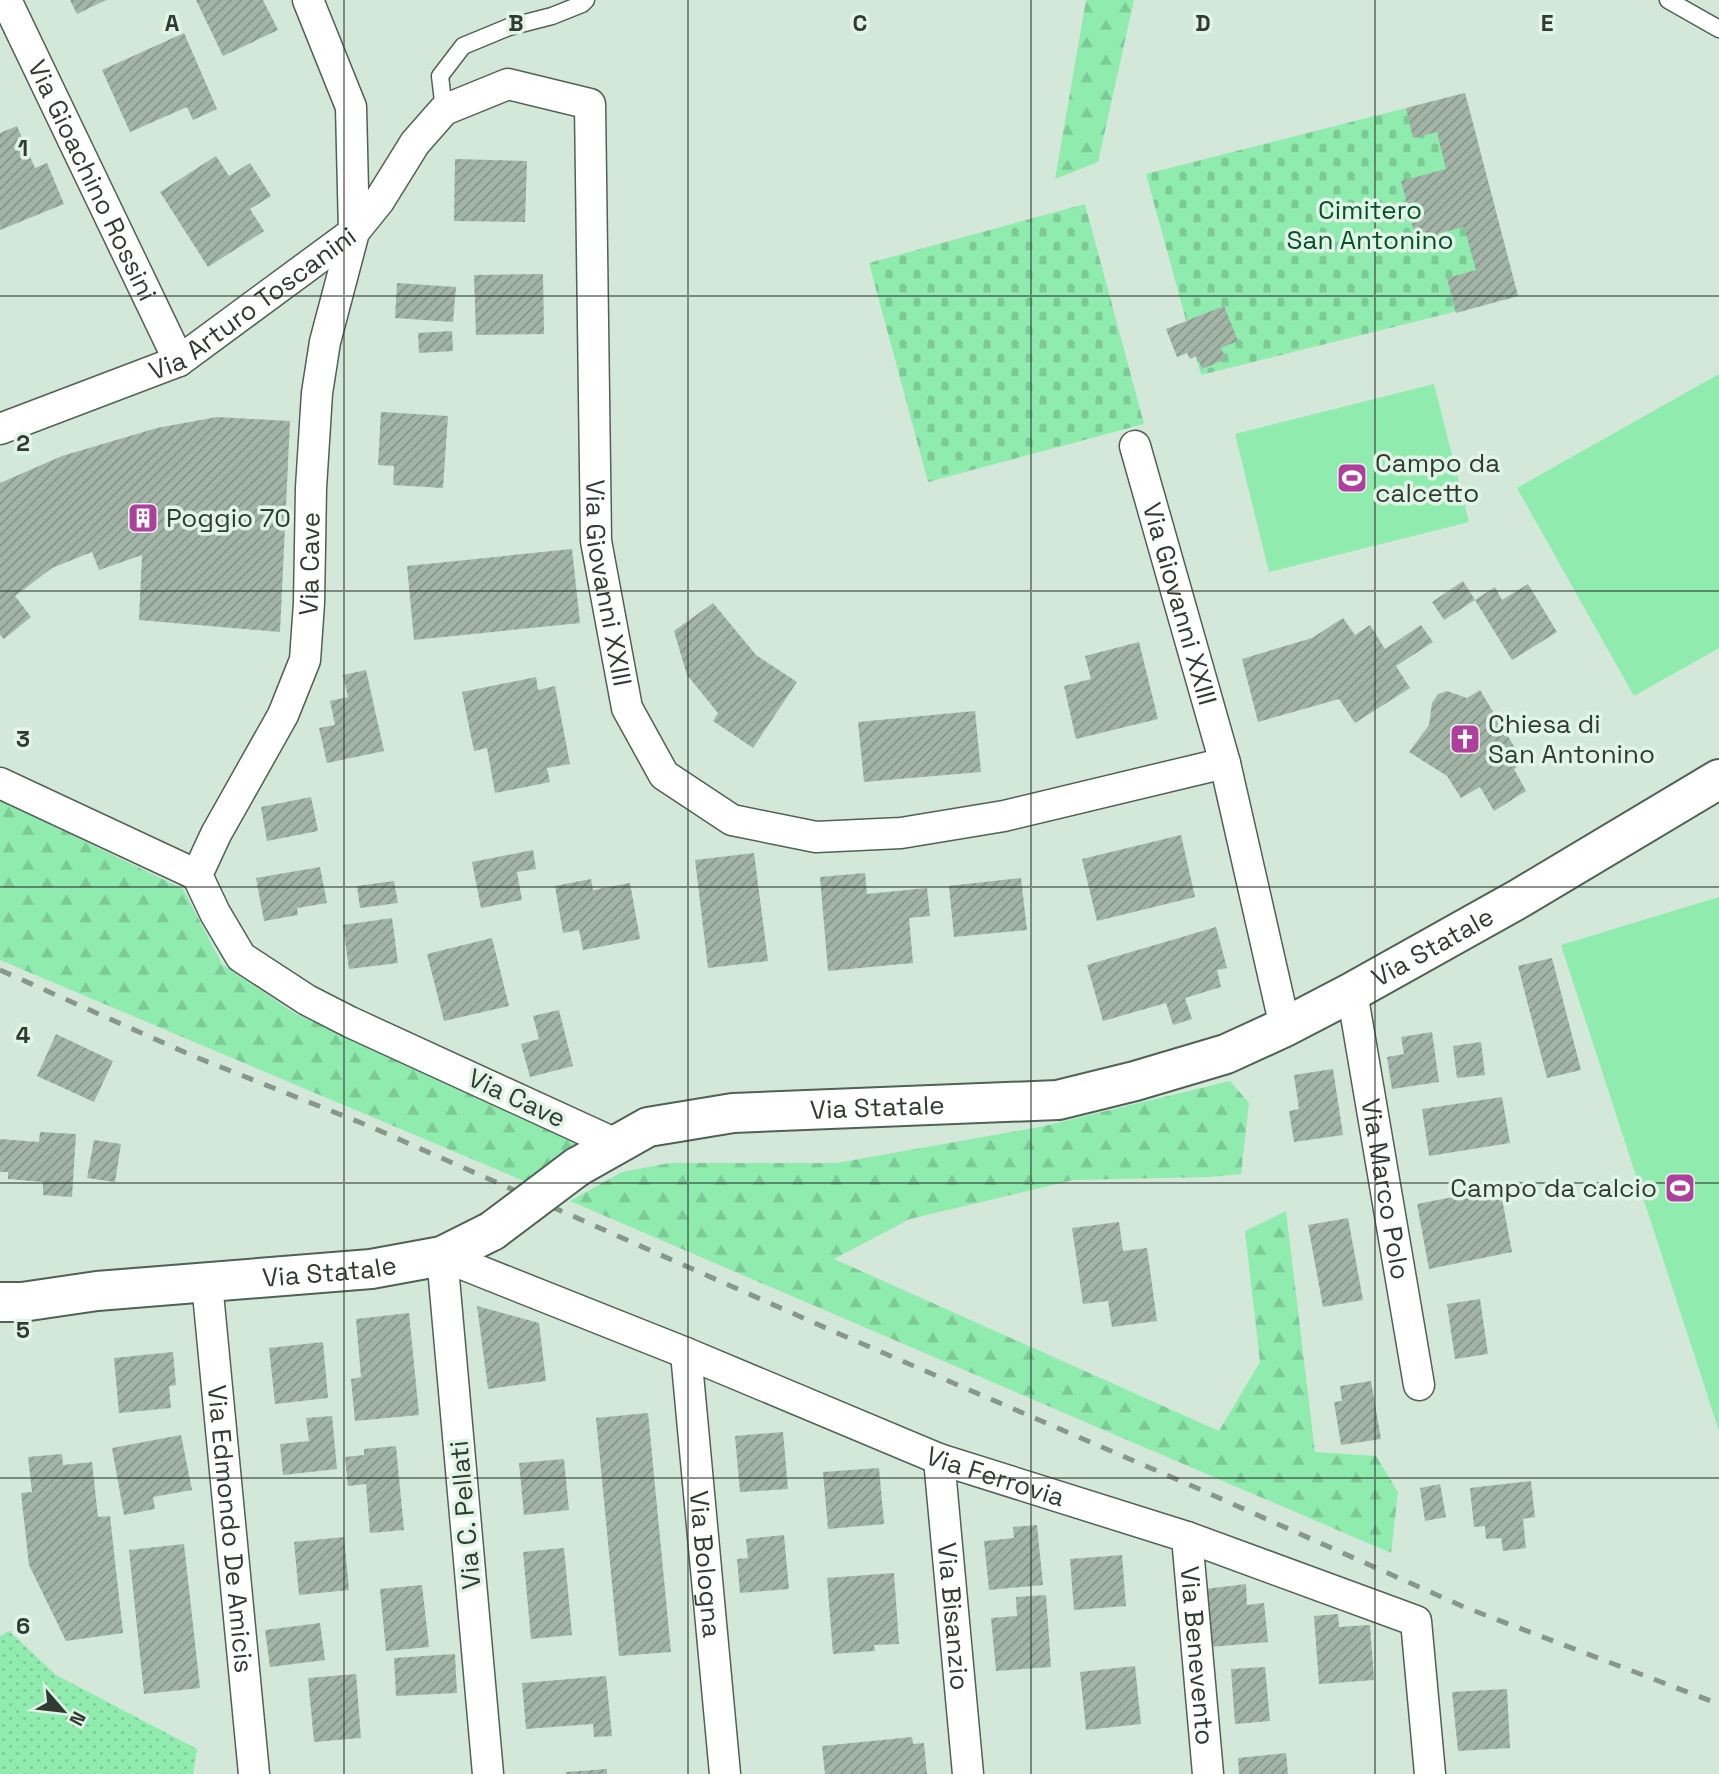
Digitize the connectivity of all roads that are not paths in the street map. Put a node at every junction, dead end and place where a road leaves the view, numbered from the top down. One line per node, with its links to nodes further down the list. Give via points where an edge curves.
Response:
1 (6, 0): 8 (street, Via Gioachino Rossini)
2 (308, 0): 7 (street, Via Arturo Toscanini, via 351,107)
3 (586, 0): 6 (lane, via 463,46 440,76)
4 (1668, 0): 5 (lane)
5 (1719, 29)
6 (444, 110): 7 (street, Via Giovanni XXIII); 11 (street, Via Giovanni XXIII, via 508,84 590,104 596,541 627,708 664,775 732,820 816,837 901,833 1004,816)
7 (354, 232): 8 (street, Via Arturo Toscanini); 14 (street, Via Cave, via 325,342 317,393 305,660 283,715)
8 (180, 361): 9 (street, Via Arturo Toscanini)
9 (0, 429)
10 (1135, 446): 11 (street, Via Giovanni XXIII)
11 (1225, 763): 16 (street, Via Giovanni XXIII)
12 (1719, 779): 15 (street, Via Statale)
13 (0, 783): 14 (street)
14 (197, 875): 17 (street, Via Cave, via 241,957 307,1000)
15 (1352, 992): 16 (street, Via Statale); 22 (street, Via Marco Polo)
16 (1285, 1027): 17 (street, Via Statale, via 1226,1054 1058,1100 733,1113 648,1127)
17 (616, 1144): 18 (street, Via Statale, bridge, via 576,1167 492,1231)
18 (442, 1256): 19 (street, Via Statale, via 371,1269); 21 (street, Via Ferrovia); 26 (street, Via C. Pellati)
19 (207, 1283): 20 (street, Via Statale); 25 (street, Via Edmondo De Amicis)
20 (0, 1302)
21 (686, 1353): 23 (street, Via Ferrovia); 27 (street, Via Bologna)
22 (1419, 1385)
23 (939, 1459): 24 (street, Via Ferrovia); 28 (street, Via Bisanzio)
24 (1187, 1537): 29 (street, Via Benevento); 30 (street, Via Ferrovia, via 1416,1621)
25 (254, 1774)
26 (488, 1774)
27 (725, 1774)
28 (968, 1774)
29 (1208, 1774)
30 (1430, 1774)

